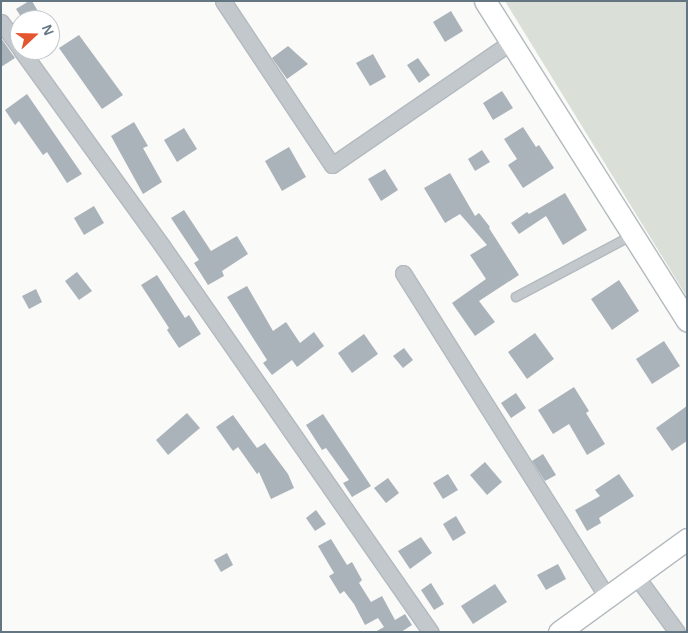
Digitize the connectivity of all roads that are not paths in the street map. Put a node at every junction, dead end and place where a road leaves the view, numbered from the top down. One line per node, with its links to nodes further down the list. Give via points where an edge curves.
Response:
1 (223, 1): 5 (street, via 332,165)
2 (485, 1): 5 (street)
3 (1, 22): 4 (street)
4 (10, 34)
5 (511, 42): 7 (street)
6 (29, 60): 14 (street)
7 (634, 235): 9 (lane); 10 (street)
8 (403, 273): 13 (street)
9 (516, 297)
10 (687, 320)
11 (687, 538): 12 (street)
12 (636, 576): 13 (street); 16 (street)
13 (607, 597): 15 (street)
14 (431, 632)
15 (560, 632)
16 (677, 632)

